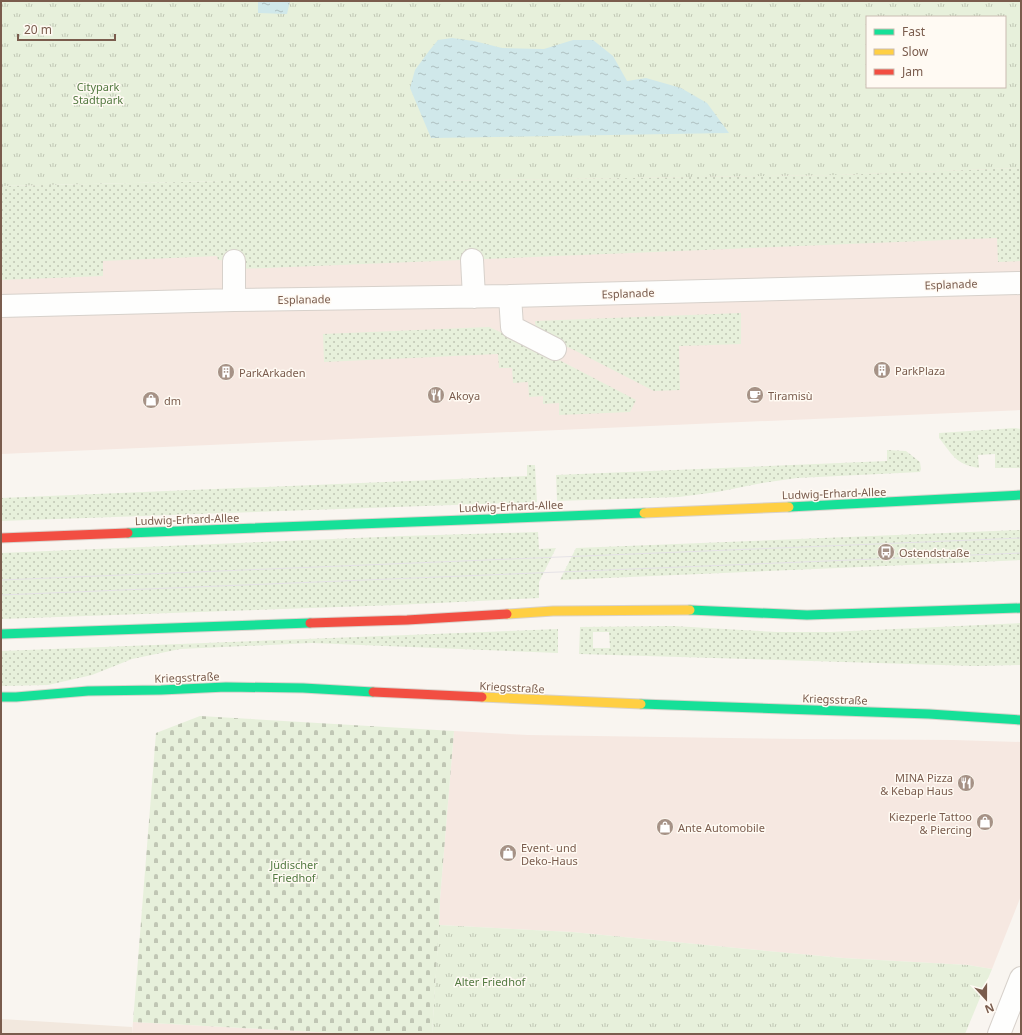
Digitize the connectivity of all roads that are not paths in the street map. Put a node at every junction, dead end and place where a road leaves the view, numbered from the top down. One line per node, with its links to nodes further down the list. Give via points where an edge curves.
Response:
1 (472, 260): 5 (street)
2 (234, 261): 6 (street)
3 (1017, 283): 4 (street, Esplanade)
4 (510, 296): 5 (street, Esplanade); 8 (street, via 512,327)
5 (474, 297): 6 (street, Esplanade)
6 (234, 300): 7 (street, Esplanade)
7 (1, 306)
8 (555, 349)
9 (1021, 495): 10 (main road, Ludwig-Erhard-Allee, via 810,506)
10 (1, 538)
11 (1021, 608): 12 (main road, via 807,615 677,610 553,611 407,620)
12 (1, 634)
13 (1, 697): 14 (main road, Kriegsstraße, via 88,691 226,687 303,688 570,702 929,714)
14 (1021, 720)
15 (1021, 978): 16 (street)
16 (999, 1034)

